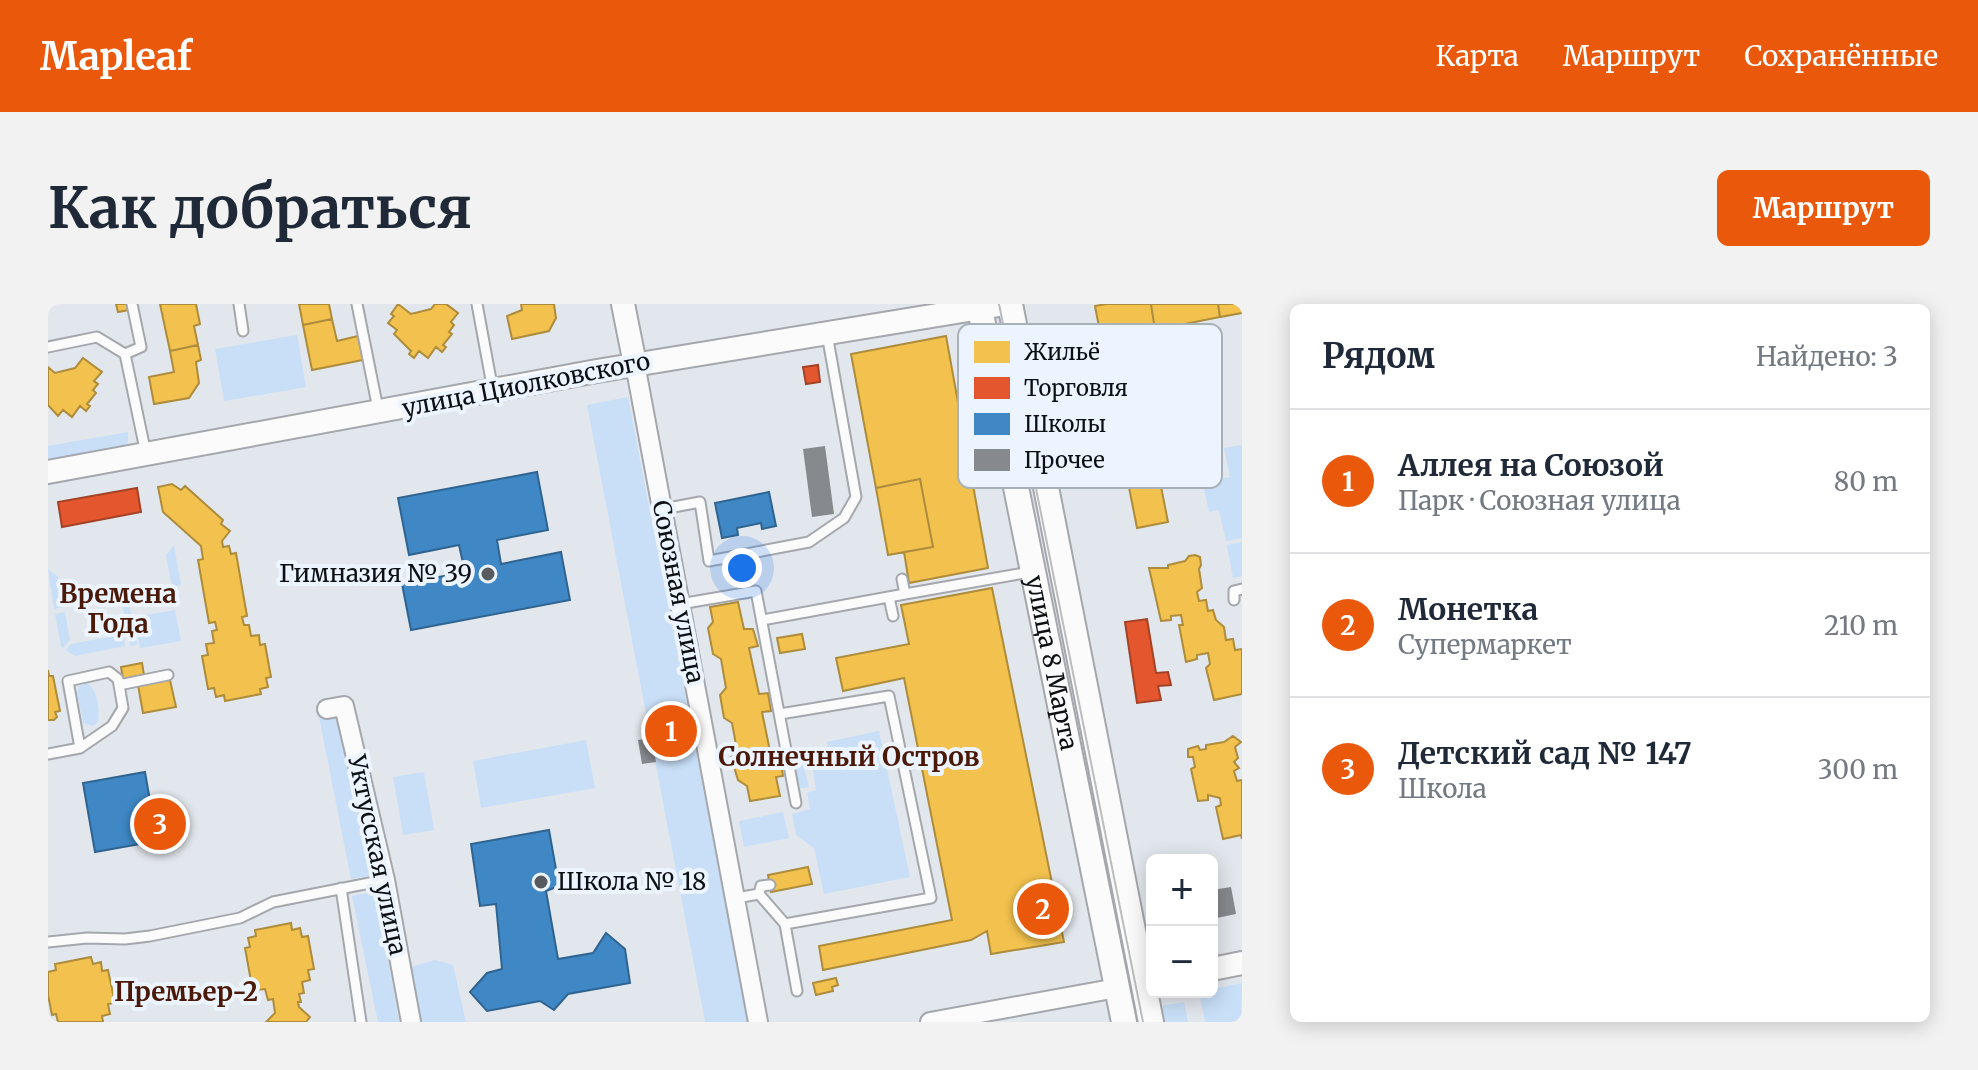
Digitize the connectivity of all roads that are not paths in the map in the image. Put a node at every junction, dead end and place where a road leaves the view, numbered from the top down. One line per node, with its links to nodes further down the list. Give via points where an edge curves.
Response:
1 (132, 304): 12 (lane, via 141,347)
2 (239, 304): 9 (lane)
3 (357, 304): 15 (lane)
4 (477, 304): 14 (lane)
5 (623, 304): 13 (street, Союзная улица)
6 (1007, 304): 7 (street, улица Циолковского); 8 (main road, улица 8 Марта)
7 (980, 306): 10 (street, улица Циолковского)
8 (1011, 324)
9 (243, 331)
10 (827, 334): 13 (street, улица Циолковского); 20 (lane, via 856,497 844,518 809,542 709,561 700,502)
11 (48, 347): 12 (lane, via 97,337)
12 (125, 354): 16 (lane)
13 (635, 364): 14 (street, улица Циолковского); 20 (street, Союзная улица)
14 (493, 391): 15 (street, улица Циолковского)
15 (379, 413): 16 (street, улица Циолковского)
16 (146, 454): 17 (street, улица Циолковского)
17 (48, 472)
18 (1017, 488): 21 (main road, улица 8 Марта)
19 (1045, 488): 46 (main road, улица 8 Марта)
20 (663, 509): 27 (street, Союзная улица)
21 (1034, 571): 24 (lane); 48 (main road, улица 8 Марта)
22 (902, 579): 24 (lane)
23 (1242, 589): 26 (lane, via 1234,591)
24 (905, 594): 25 (lane)
25 (889, 597): 28 (lane); 29 (lane)
26 (1234, 600)
27 (680, 604): 29 (lane, via 756,591); 41 (street, Союзная улица)
28 (893, 616)
29 (762, 620): 33 (lane)
30 (168, 675): 31 (lane)
31 (119, 685): 34 (lane, via 120,715); 34 (lane, via 109,672 68,681)
32 (327, 709): 37 (street, Уктусская улица, via 344,706)
33 (780, 714): 36 (lane); 42 (lane, via 889,696 931,898)
34 (80, 748): 35 (lane)
35 (48, 754)
36 (796, 803)
37 (385, 880): 39 (lane); 52 (street, Уктусская улица)
38 (770, 885): 40 (lane, via 761,886)
39 (341, 888): 43 (lane, via 273,902 240,918 150,936); 51 (lane)
40 (759, 894): 41 (lane); 42 (lane)
41 (736, 898): 53 (street, Союзная улица)
42 (785, 924): 49 (lane)
43 (48, 942)
44 (1242, 963): 45 (street)
45 (1218, 968)
46 (1146, 972)
47 (1146, 982): 48 (street)
48 (1117, 988): 54 (street); 55 (main road, улица 8 Марта)
49 (797, 991)
50 (1149, 998): 56 (main road, улица 8 Марта)
51 (361, 1022)
52 (411, 1022)
53 (758, 1022)
54 (930, 1022)
55 (1124, 1022)
56 (1151, 1022)

